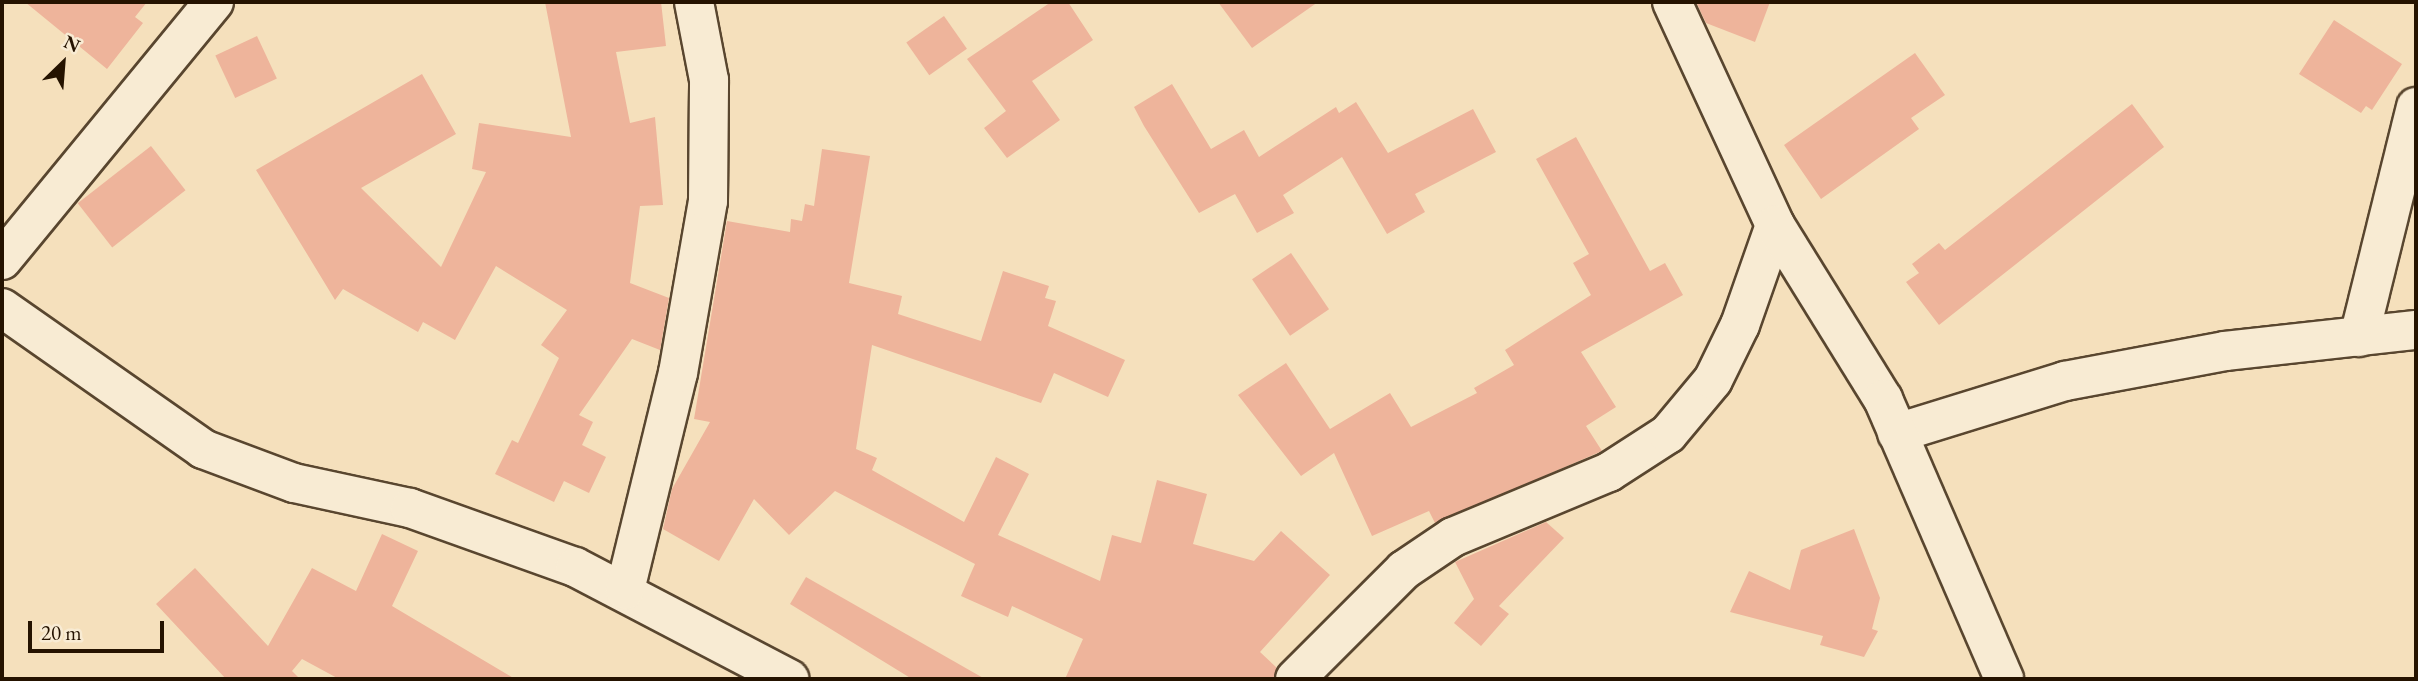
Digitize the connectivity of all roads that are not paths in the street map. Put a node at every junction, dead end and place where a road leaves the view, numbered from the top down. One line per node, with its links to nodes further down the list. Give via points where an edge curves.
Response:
1 (214, 2): 7 (street)
2 (694, 2): 12 (street, via 709,80 708,201 678,373)
3 (1672, 2): 6 (street)
4 (2416, 107): 5 (street)
5 (2411, 161): 10 (street)
6 (1775, 225): 11 (street, via 1883,399); 14 (street, via 1735,336 1713,380 1668,434 1609,472 1453,537 1404,570)
7 (2, 260)
8 (2, 308): 12 (street, via 203,449 294,484 411,508)
9 (2416, 330): 10 (street)
10 (2359, 337): 11 (street, via 2225,351 2065,381)
11 (1897, 433): 15 (street)
12 (625, 590): 13 (street)
13 (789, 679)
14 (1295, 679)
15 (2004, 679)

